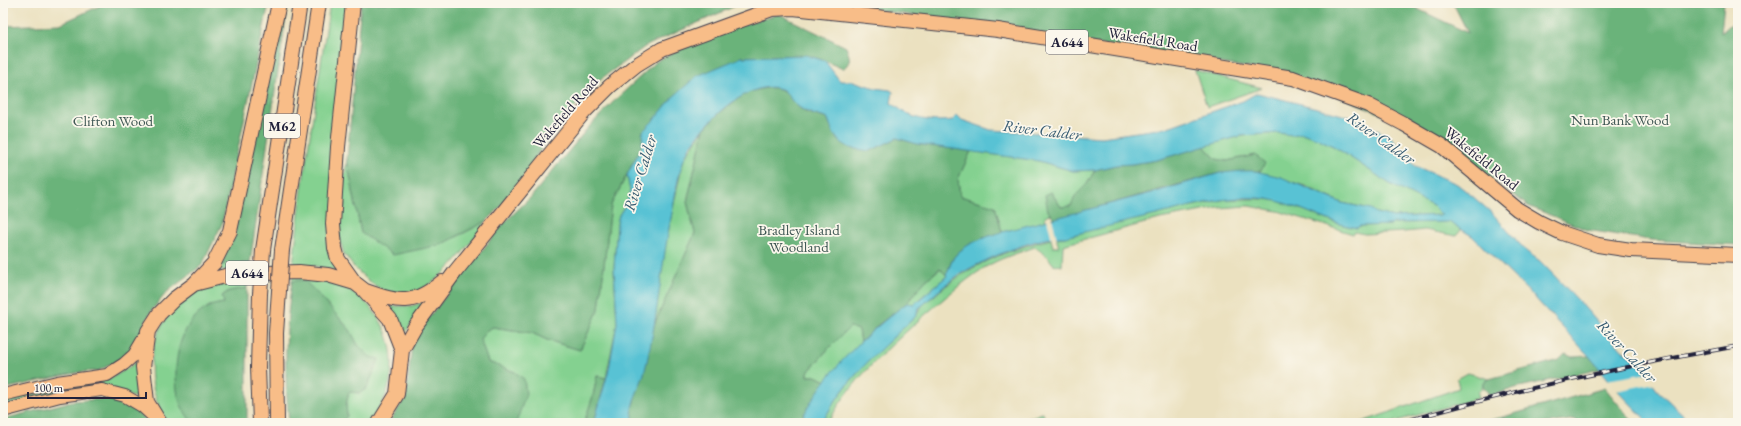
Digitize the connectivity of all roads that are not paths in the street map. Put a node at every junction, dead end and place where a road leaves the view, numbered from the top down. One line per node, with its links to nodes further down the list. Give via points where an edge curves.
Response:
1 (279, 3): 7 (highway, via 230,231 214,263)
2 (300, 3): 14 (highway, M62, bridge, via 263,250 258,367)
3 (319, 3): 15 (highway, M62, bridge, via 282,250 276,333)
4 (353, 3): 8 (highway, via 333,224 338,259)
5 (1738, 255): 6 (highway, Wakefield Road / A644, via 1631,250 1598,245 1562,233 1517,209 1442,146 1404,124 1368,104 1293,78 998,30 779,8 662,49 623,75 584,112)
6 (455, 272): 8 (highway, Wakefield Road / A644, via 424,295 408,301 391,300); 10 (highway, Wakefield Road / A644, via 415,327)
7 (194, 284): 8 (highway, A644, via 233,274 299,272 328,275); 9 (highway, A644, via 159,314)
8 (359, 287): 10 (highway, A644, via 390,319)
9 (148, 331): 11 (main road, A644, via 134,355 106,375 57,382); 13 (highway, A644, via 143,367 148,402)
10 (402, 350): 16 (highway, A644, via 397,394)
11 (3, 395)
12 (3, 411): 13 (main road, A644, via 60,396 102,390 125,396 142,406)
13 (159, 422)
14 (260, 423)
15 (277, 423)
16 (379, 423)

